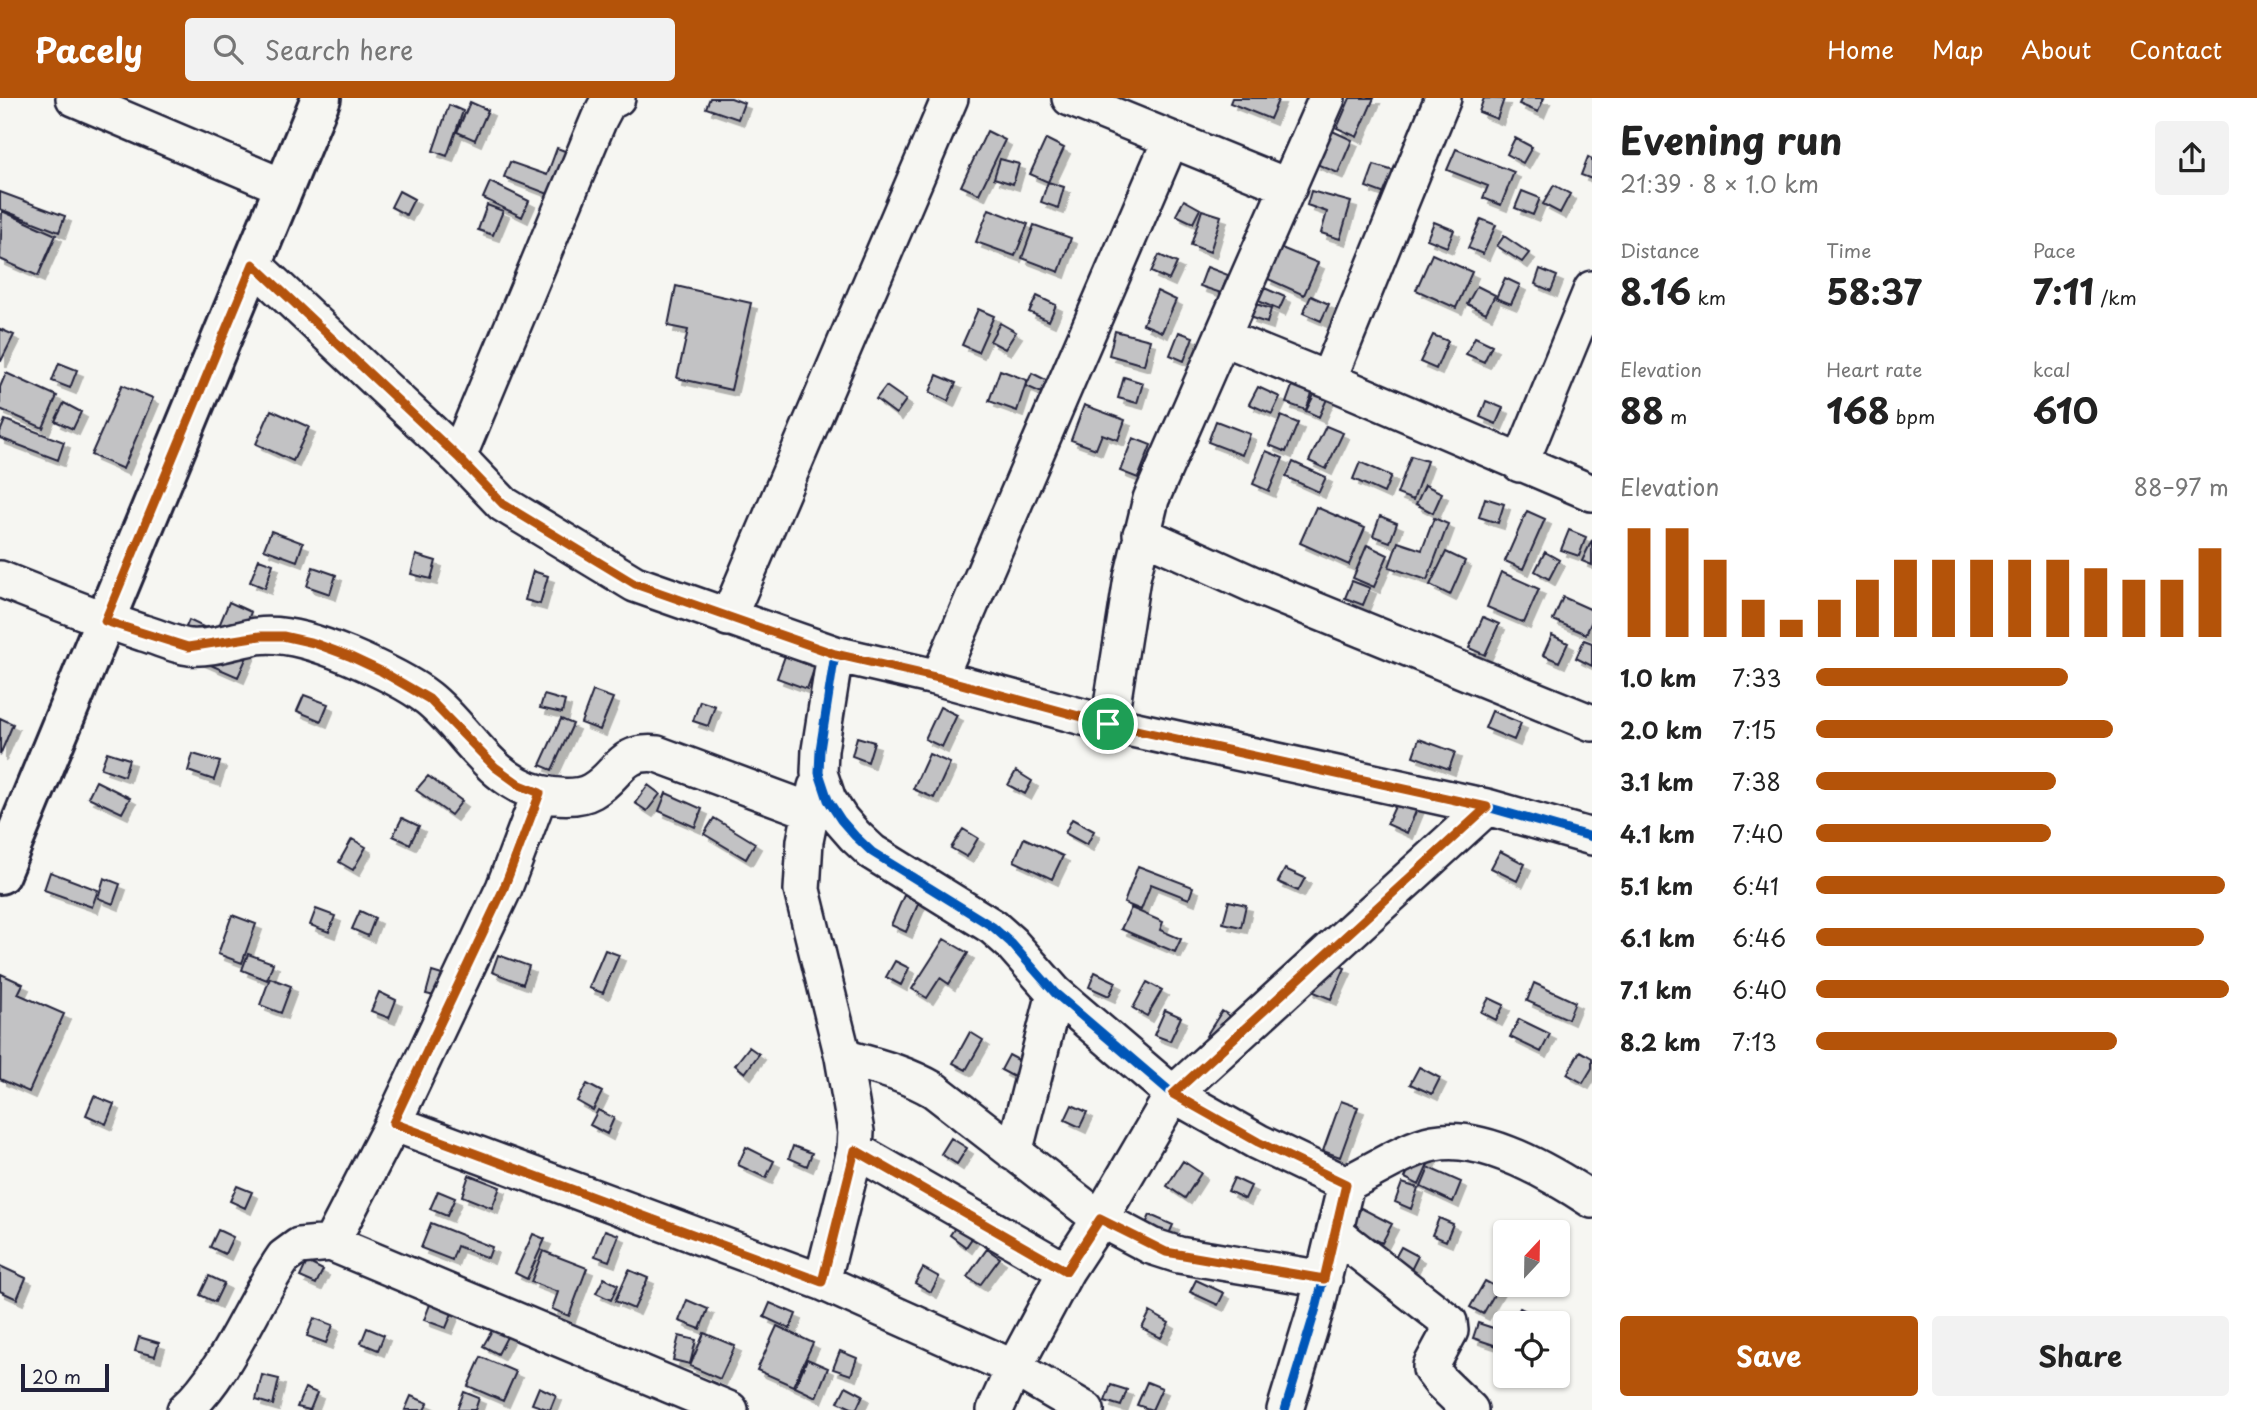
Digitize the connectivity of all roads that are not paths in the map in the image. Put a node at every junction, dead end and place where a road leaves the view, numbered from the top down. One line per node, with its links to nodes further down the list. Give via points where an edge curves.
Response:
1 (74, 98): 9 (street)
2 (321, 98): 9 (street)
3 (617, 98): 15 (street, via 608,102 598,119)
4 (950, 98): 20 (street)
5 (1070, 98): 8 (street)
6 (1327, 98): 10 (street)
7 (1443, 98): 14 (street)
8 (1171, 139): 10 (street); 23 (street)
9 (285, 187): 11 (street)
10 (1289, 187): 13 (street)
11 (253, 264): 15 (street); 21 (street)
12 (1589, 307): 16 (street)
13 (1222, 337): 14 (street); 18 (street, via 1151,499)
14 (1328, 380): 16 (street)
15 (458, 457): 20 (street, via 503,504 635,584)
16 (1520, 464): 17 (street)
17 (1592, 493)
18 (1141, 534): 24 (street, via 1263,589); 25 (street)
19 (0, 579): 21 (street)
20 (728, 618): 22 (street)
21 (105, 621): 27 (street, via 188,647 283,636 349,656 429,699 495,767); 31 (street)
22 (835, 654): 23 (street); 26 (street)
23 (939, 678): 25 (street)
24 (1592, 723)
25 (1108, 724): 28 (street)
26 (819, 773): 29 (street); 32 (street, via 828,800 872,852 993,927)
27 (540, 793): 29 (street, via 577,797 602,784 623,760 646,753); 35 (street, via 504,888)
28 (1487, 807): 30 (street); 34 (street)
29 (811, 811): 33 (street, via 802,890)
30 (1592, 836)
31 (4, 851)
32 (1055, 993): 34 (street); 37 (street)
33 (843, 1058): 36 (street); 37 (street, via 918,1080)
34 (1173, 1094): 38 (street); 40 (street)
35 (393, 1123): 42 (street); 45 (street)
36 (855, 1150): 43 (street); 45 (street)
37 (1013, 1153): 40 (street)
38 (1346, 1184): 39 (street, via 1433,1143 1464,1142); 41 (street)
39 (1588, 1189)
40 (1100, 1219): 43 (street); 44 (street, via 1166,1252)
41 (1335, 1233): 44 (street); 52 (street, via 1449,1322 1450,1331 1431,1369)
42 (331, 1243): 47 (street, via 299,1246 284,1257 213,1377); 48 (street)
43 (1066, 1271): 46 (street)
44 (1324, 1279): 51 (street)
45 (822, 1282): 46 (street)
46 (1014, 1368): 49 (street); 50 (street)
47 (185, 1410)
48 (730, 1410)
49 (995, 1410)
50 (1086, 1410)
51 (1285, 1410)
52 (1470, 1410)

